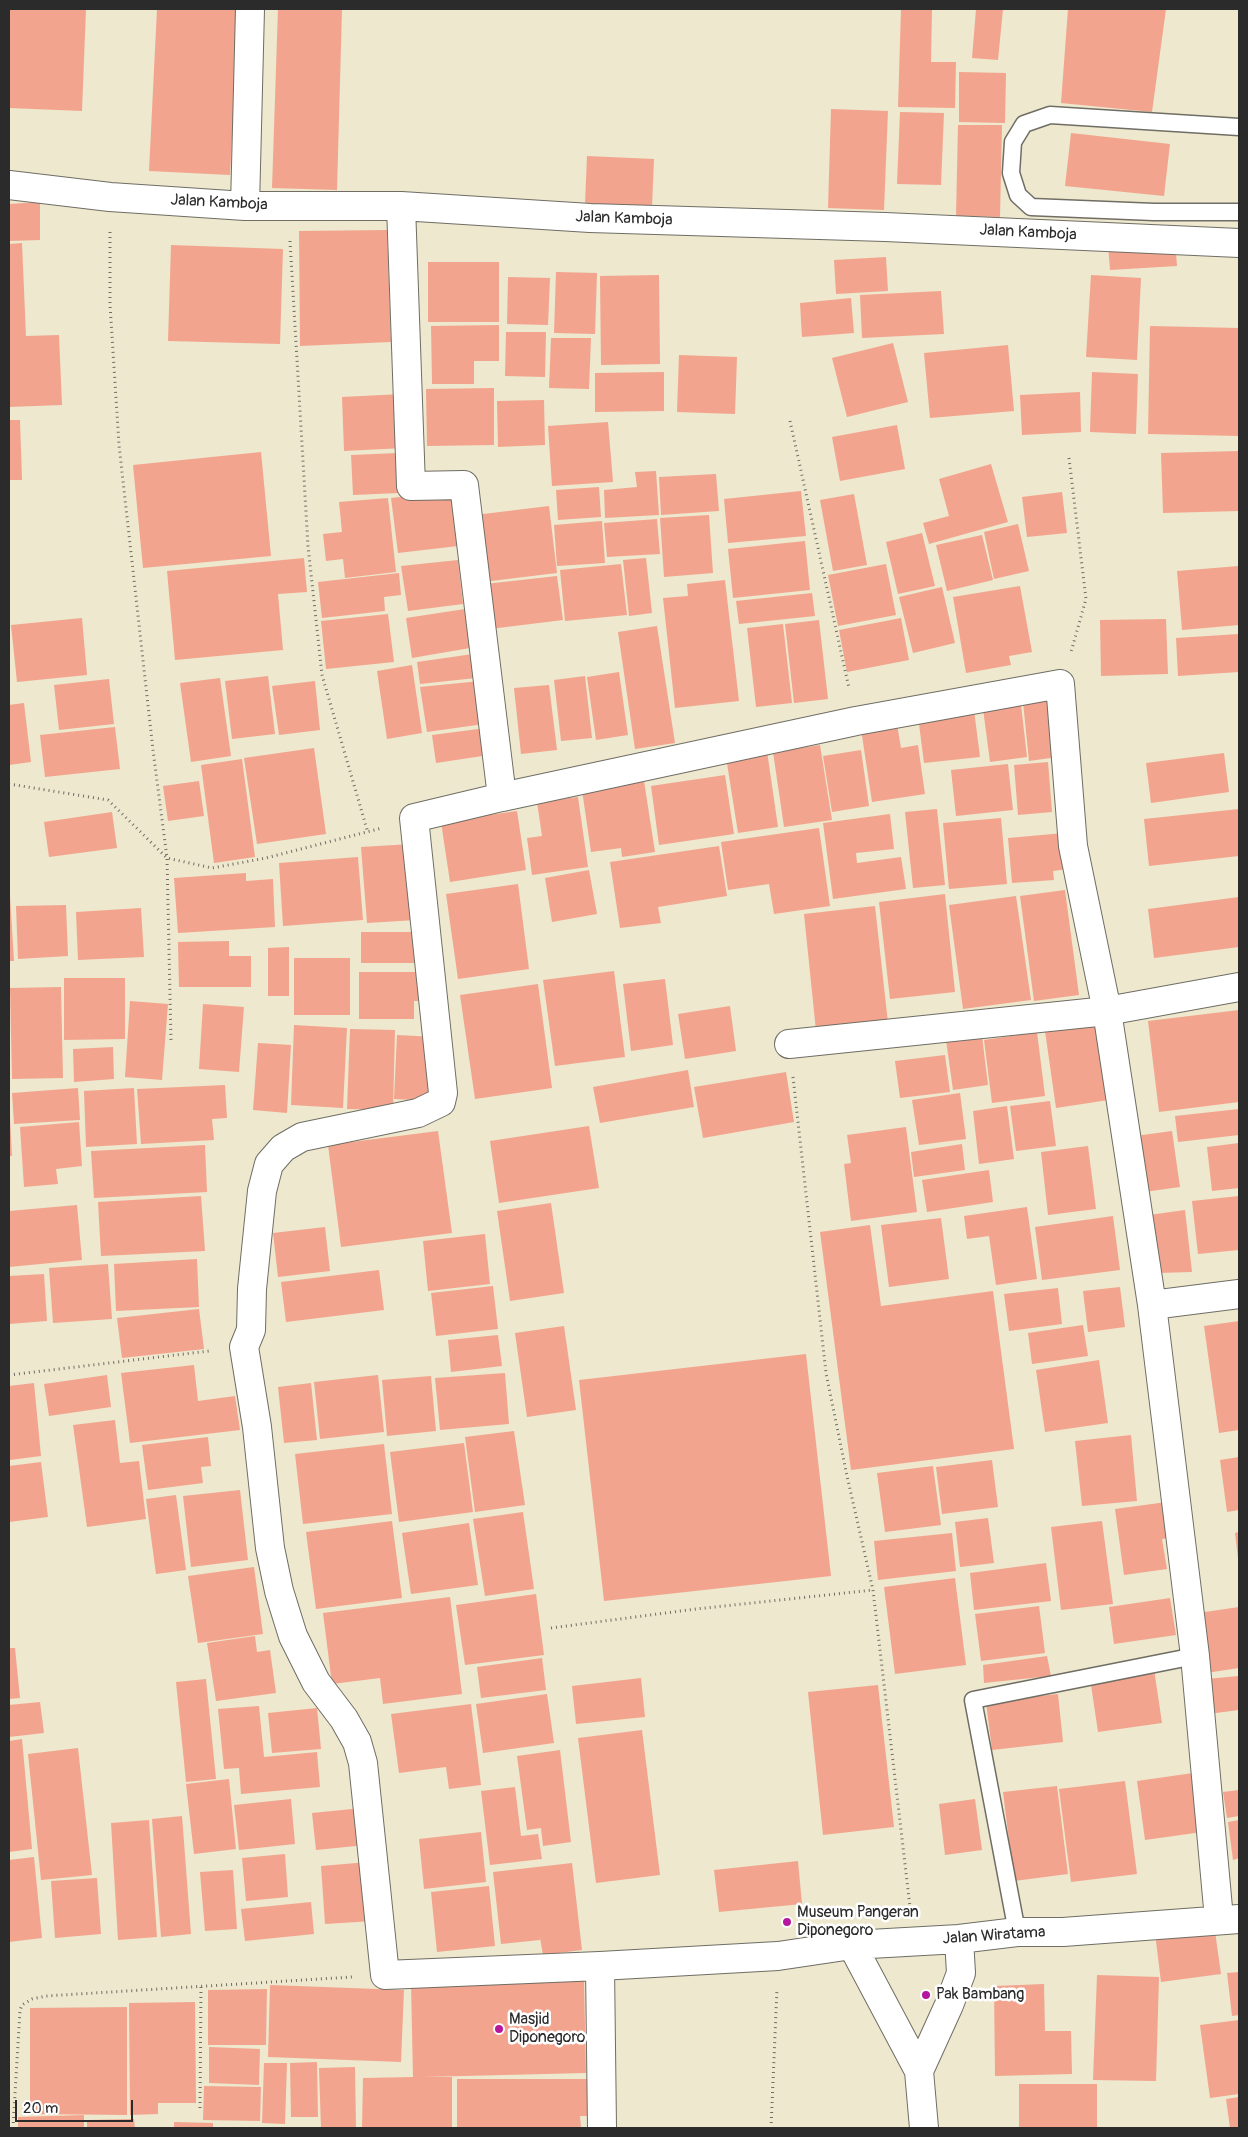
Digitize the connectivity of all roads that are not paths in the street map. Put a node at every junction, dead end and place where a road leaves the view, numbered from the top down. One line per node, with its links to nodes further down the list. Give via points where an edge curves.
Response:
1 (250, 9): 4 (street)
2 (1239, 127): 6 (lane, via 1050,115 1024,124 1013,142 1011,173 1018,195 1031,206)
3 (9, 185): 4 (street, Jalan Kamboja, via 110,197)
4 (245, 206): 5 (street, Jalan Kamboja)
5 (401, 206): 7 (street, Jalan Kamboja, via 590,218); 8 (street, via 411,486 464,486)
6 (1239, 212)
7 (1239, 243)
8 (502, 797): 10 (street, via 856,721 1060,684 1073,846); 19 (street, Jalan Wiratama, via 414,818 443,1093 441,1102 418,1113 302,1137 283,1148 270,1164 262,1191 251,1330 244,1347 258,1427 270,1548 279,1591 293,1636 316,1682 357,1742 363,1763 385,1976)
9 (1239, 987): 10 (street)
10 (1107, 1011): 11 (street); 13 (street)
11 (789, 1044)
12 (1239, 1294): 13 (street)
13 (1152, 1304): 14 (street)
14 (1195, 1656): 15 (street); 16 (lane, via 973,1700)
15 (1229, 1919): 16 (street, Jalan Wiratama, via 1063,1932)
16 (1018, 1932): 17 (street, Jalan Wiratama)
17 (959, 1939): 18 (street, Jalan Wiratama); 20 (street, via 960,1973)
18 (852, 1945): 19 (street, Jalan Wiratama, via 778,1956); 20 (street)
19 (600, 1966): 21 (street)
20 (919, 2072): 22 (street)
21 (602, 2128)
22 (924, 2128)

